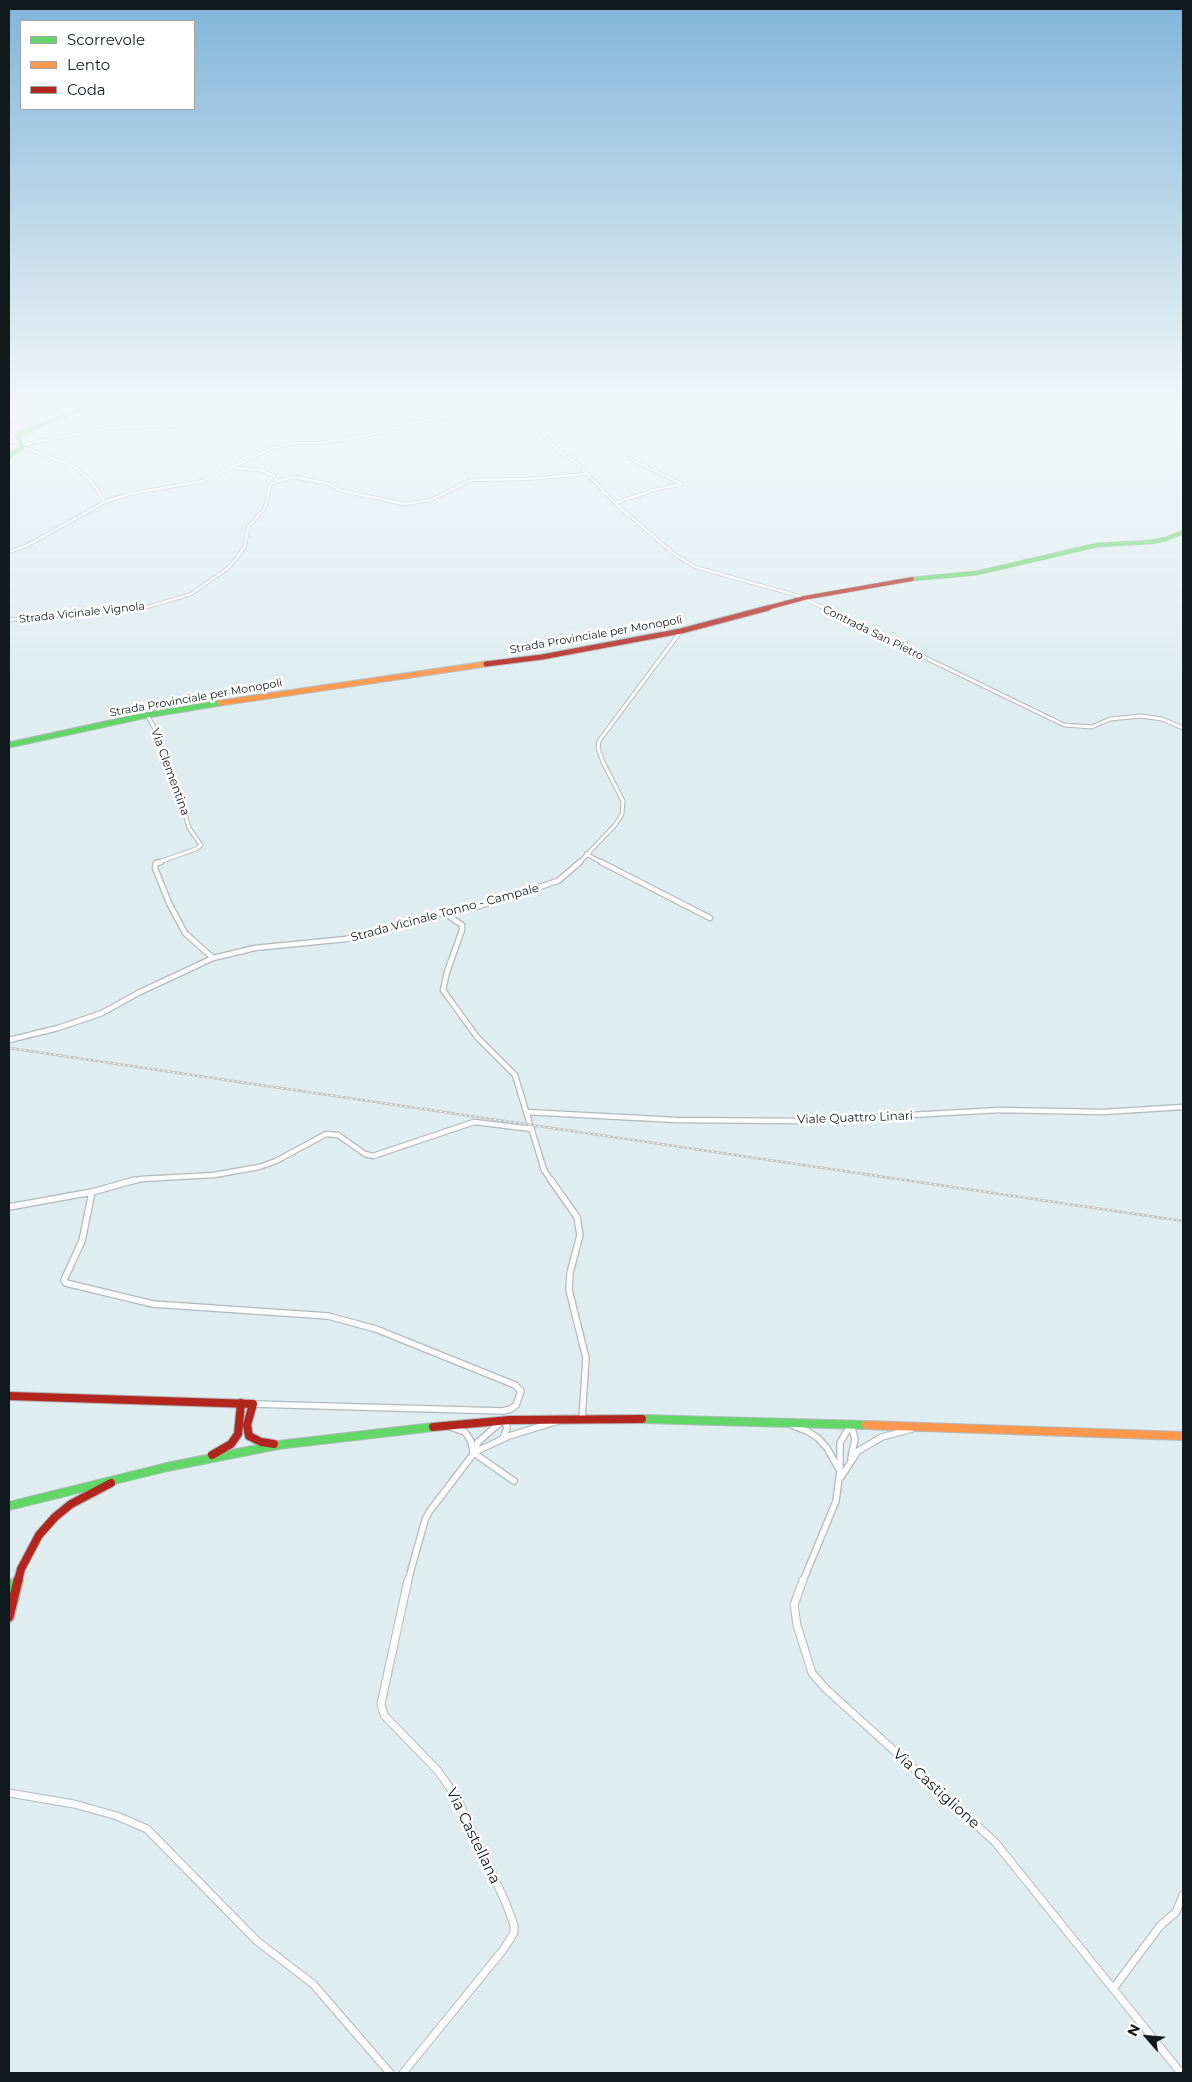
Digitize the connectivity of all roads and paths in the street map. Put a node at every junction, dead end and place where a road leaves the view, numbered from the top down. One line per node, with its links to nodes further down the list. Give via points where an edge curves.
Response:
1 (103, 503): 5 (street)
2 (267, 503): 7 (street, Strada Vicinale Vignola, via 248,527 245,546 236,559 191,594 132,609)
3 (615, 503): 6 (street, Contrada San Pietro, via 694,567)
4 (1183, 532): 6 (street, Strada Provinciale per Monopoli, via 1151,542 1097,545 977,572 907,578)
5 (9, 552)
6 (804, 598): 8 (street, Strada Provinciale per Monopoli); 10 (street, Contrada San Pietro, via 1064,726 1092,727 1110,719 1140,716 1162,719)
7 (9, 620)
8 (681, 631): 9 (street, Strada Provinciale per Monopoli, via 542,657 334,685); 12 (street, Strada Vicinale Tonno - Campale, via 599,741 603,762 624,805 616,824)
9 (147, 715): 11 (street, Strada Provinciale per Monopoli); 15 (street, Via Clementina, via 159,736 169,776 189,828 201,845 156,864 155,868 186,933)
10 (1183, 728)
11 (9, 745)
12 (586, 854): 13 (street, Strada Vicinale Tonno - Campale, via 554,884); 14 (street)
13 (450, 912): 15 (street, Strada Vicinale Tonno - Campale, via 338,941 255,948); 18 (street, via 449,916 462,925 462,930 443,990 477,1037 516,1075)
14 (710, 918)
15 (213, 958): 16 (street, Strada Vicinale Tonno - Campale, via 97,1015)
16 (9, 1040)
17 (1183, 1107): 18 (street, Viale Quattro Linari, via 1103,1112 1000,1110 795,1121 677,1120)
18 (526, 1112): 19 (street)
19 (532, 1129): 20 (street, via 479,1121 373,1156 338,1135 326,1134 259,1167 141,1179); 25 (street, via 544,1170 573,1210 579,1224 580,1235 569,1290 586,1358)
20 (92, 1192): 21 (street); 24 (street, via 82,1241 64,1280 66,1284 153,1304 328,1316 376,1329 522,1391 516,1405 503,1411)
21 (9, 1207)
22 (9, 1396): 23 (street)
23 (241, 1403): 24 (street); 36 (street, via 240,1429 235,1439 226,1448)
24 (253, 1404): 34 (street, via 247,1425 249,1436)
25 (582, 1418): 26 (street); 28 (street)
26 (566, 1419): 27 (street); 33 (street, Via Castellana)
27 (502, 1421): 30 (street); 33 (street, via 507,1428); 35 (street, Via Castellana, via 478,1442)
28 (783, 1423): 29 (street); 38 (street, via 818,1438 828,1448)
29 (851, 1424): 31 (street); 37 (street, Via Castiglione, via 855,1439); 38 (street, Via Castiglione, via 840,1443)
30 (446, 1426): 34 (street); 35 (street, via 465,1432)
31 (920, 1427): 32 (street); 37 (street, Via Castiglione, via 882,1437 858,1450)
32 (1183, 1436)
33 (503, 1438): 35 (street, Via Castellana)
34 (278, 1445): 36 (street)
35 (474, 1453): 40 (street); 49 (street, Via Castellana, via 429,1512 422,1528 382,1694 382,1710 402,1736 438,1771 457,1798 505,1901 514,1933 504,1950)
36 (203, 1459): 39 (street)
37 (851, 1460): 38 (street, Via Castiglione)
38 (840, 1475): 47 (street, Via Castiglione, via 836,1501 794,1605 812,1673 995,1842)
39 (128, 1476): 41 (street); 43 (street, via 84,1496 55,1517 29,1551)
40 (514, 1481)
41 (9, 1506)
42 (9, 1584): 43 (street)
43 (12, 1599): 44 (street)
44 (9, 1617)
45 (9, 1794): 48 (street, via 74,1804 146,1829 257,1941 313,1984)
46 (1183, 1895): 47 (street, via 1176,1912 1160,1926)
47 (1113, 1989): 50 (street, Via Castiglione)
48 (390, 2073)
49 (404, 2073)
50 (1181, 2073)

